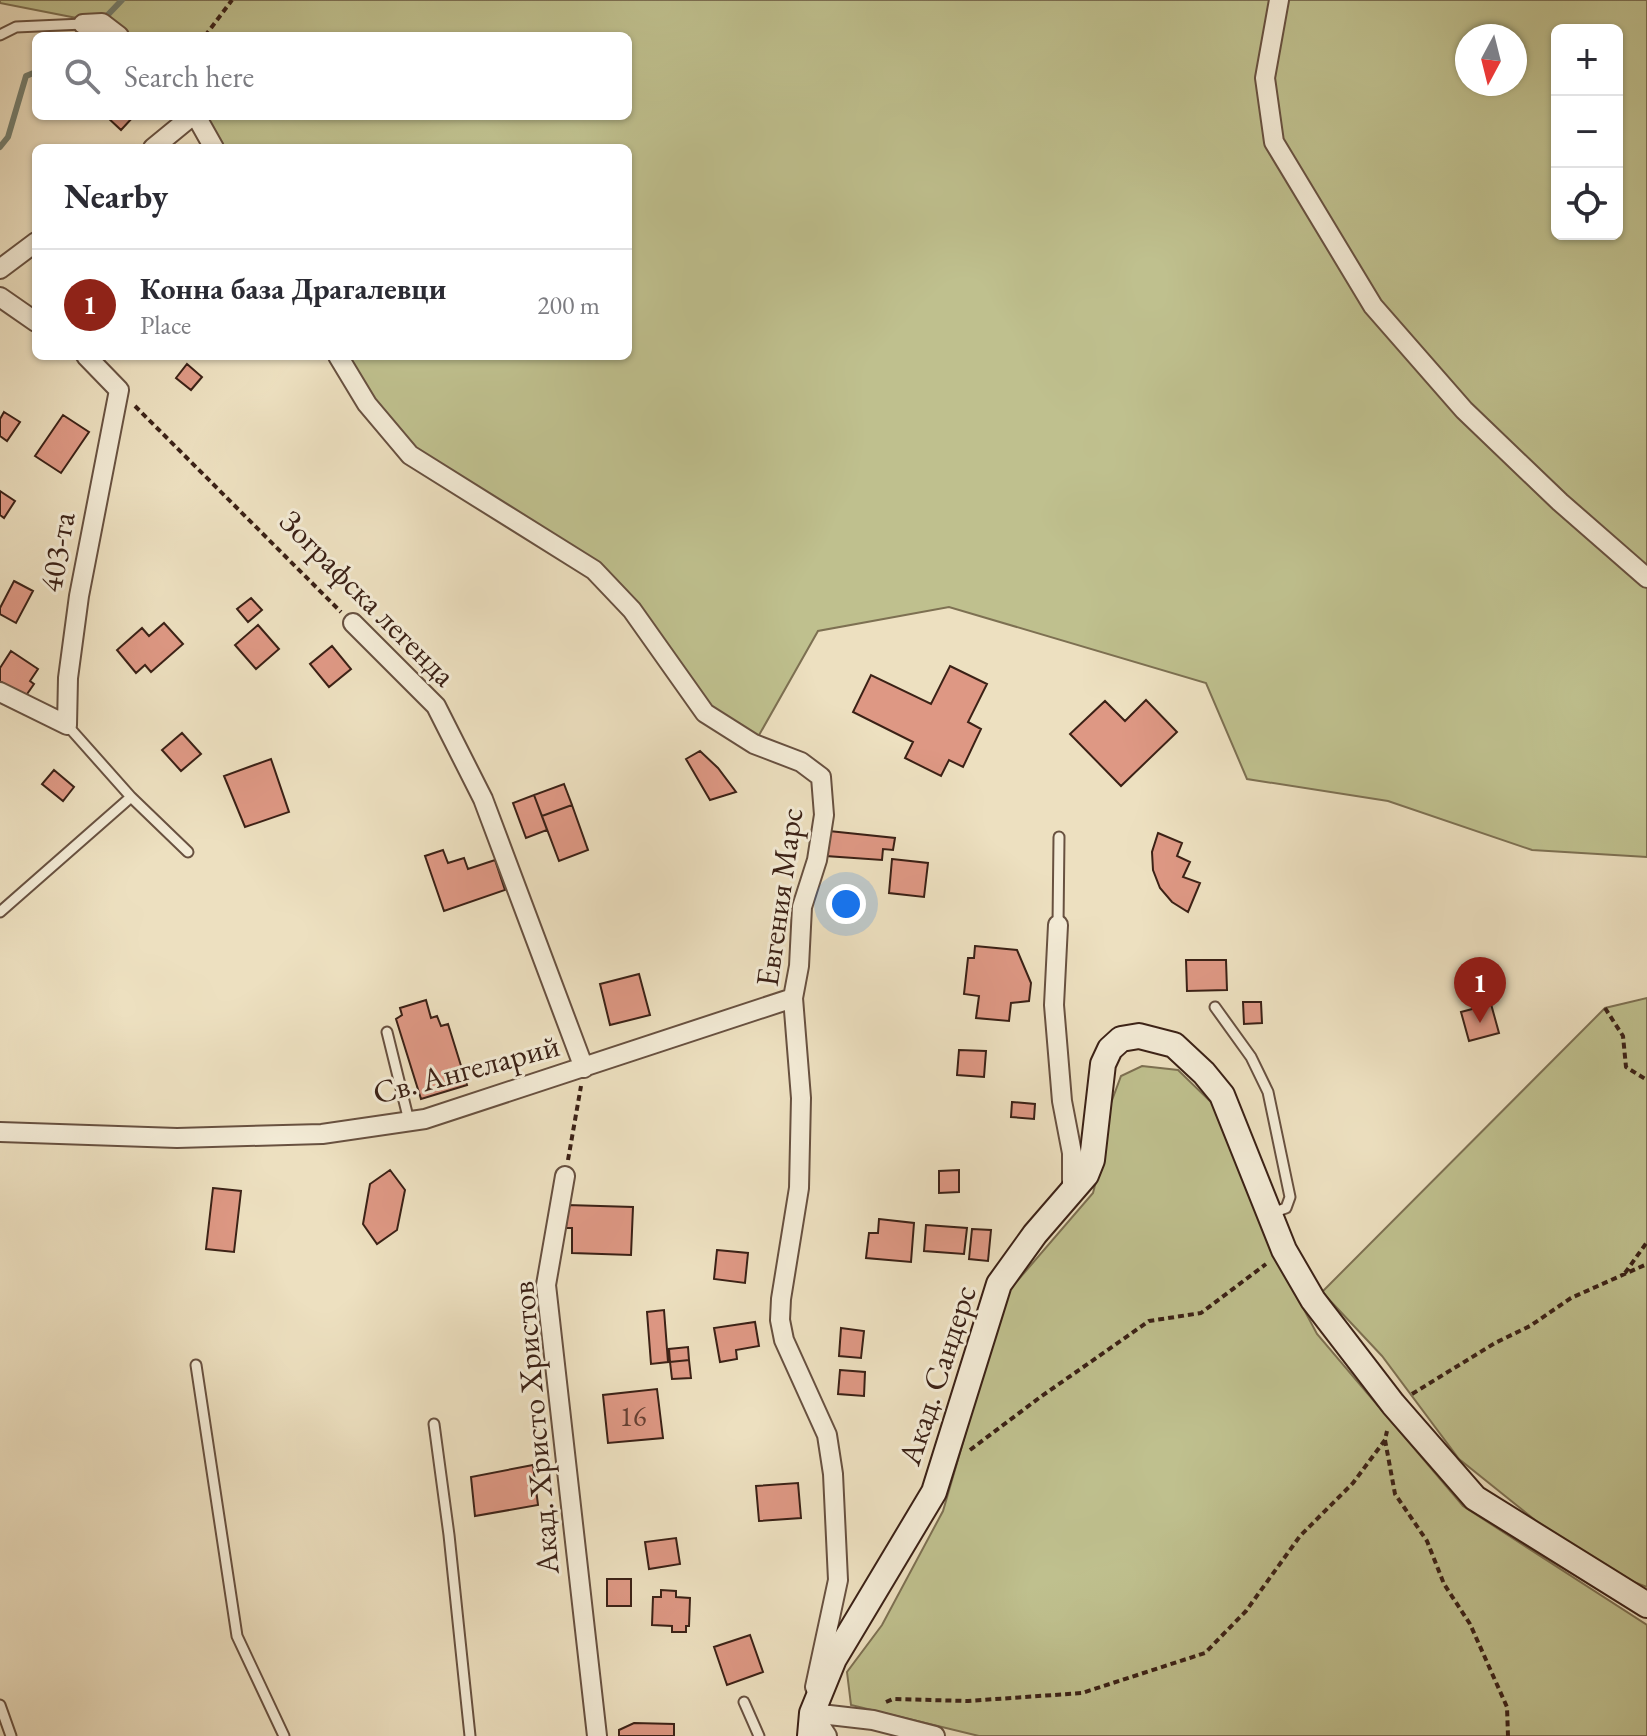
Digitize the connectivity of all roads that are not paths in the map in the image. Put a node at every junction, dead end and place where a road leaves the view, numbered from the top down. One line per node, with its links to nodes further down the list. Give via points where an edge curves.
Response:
1 (1279, 0): 15 (street, via 1265,78 1274,142 1373,306 1464,410)
2 (83, 24): 3 (street, via 102,23); 4 (lane, via 16,27)
3 (114, 32)
4 (0, 35)
5 (189, 120): 7 (street)
6 (196, 120): 8 (street)
7 (158, 144)
8 (212, 144)
9 (32, 245): 10 (street)
10 (0, 269)
11 (0, 297): 12 (street)
12 (32, 319)
13 (90, 360): 18 (street, 403-та, via 119,390 79,596)
14 (340, 360): 24 (street, Евгения Марс, via 367,404 410,455 594,570 632,610 705,713 821,777 824,815 802,907)
15 (1647, 578)
16 (353, 623): 27 (street, Зографска легенда, via 436,706 483,799)
17 (0, 692): 18 (street)
18 (67, 725): 19 (lane)
19 (131, 797): 21 (lane); 22 (lane)
20 (1059, 837): 23 (lane)
21 (188, 852)
22 (0, 912)
23 (1058, 925): 31 (street, via 1054,1005)
24 (793, 998): 27 (street, Св. Ангеларий); 38 (street, Евгения Марс, via 801,1098 799,1188 780,1320 827,1435 839,1557)
25 (1215, 1007): 32 (lane, via 1251,1057 1268,1092 1290,1197 1286,1208)
26 (387, 1032): 28 (lane)
27 (584, 1068): 28 (street, Св. Ангеларий)
28 (409, 1121): 29 (street, Св. Ангеларий, via 322,1134 177,1138)
29 (0, 1132)
30 (565, 1176): 42 (street, Акад. Христо Христов, via 546,1285)
31 (1072, 1192): 32 (street, Акад. Сандерс, via 1092,1160 1103,1064 1121,1039 1139,1036 1174,1045 1222,1095); 38 (street, Акад. Сандерс, via 999,1284 925,1510 843,1642)
32 (1269, 1215): 35 (street, Акад. Сандерс, via 1313,1300 1475,1498)
33 (196, 1365): 40 (lane, via 237,1636)
34 (434, 1424): 41 (lane)
35 (1647, 1605)
36 (744, 1702): 43 (lane)
37 (0, 1705): 39 (lane)
38 (811, 1725): 44 (street); 45 (street, via 853,1717)
39 (11, 1736)
40 (284, 1736)
41 (470, 1736)
42 (597, 1736)
43 (759, 1736)
44 (827, 1736)
45 (935, 1736)

